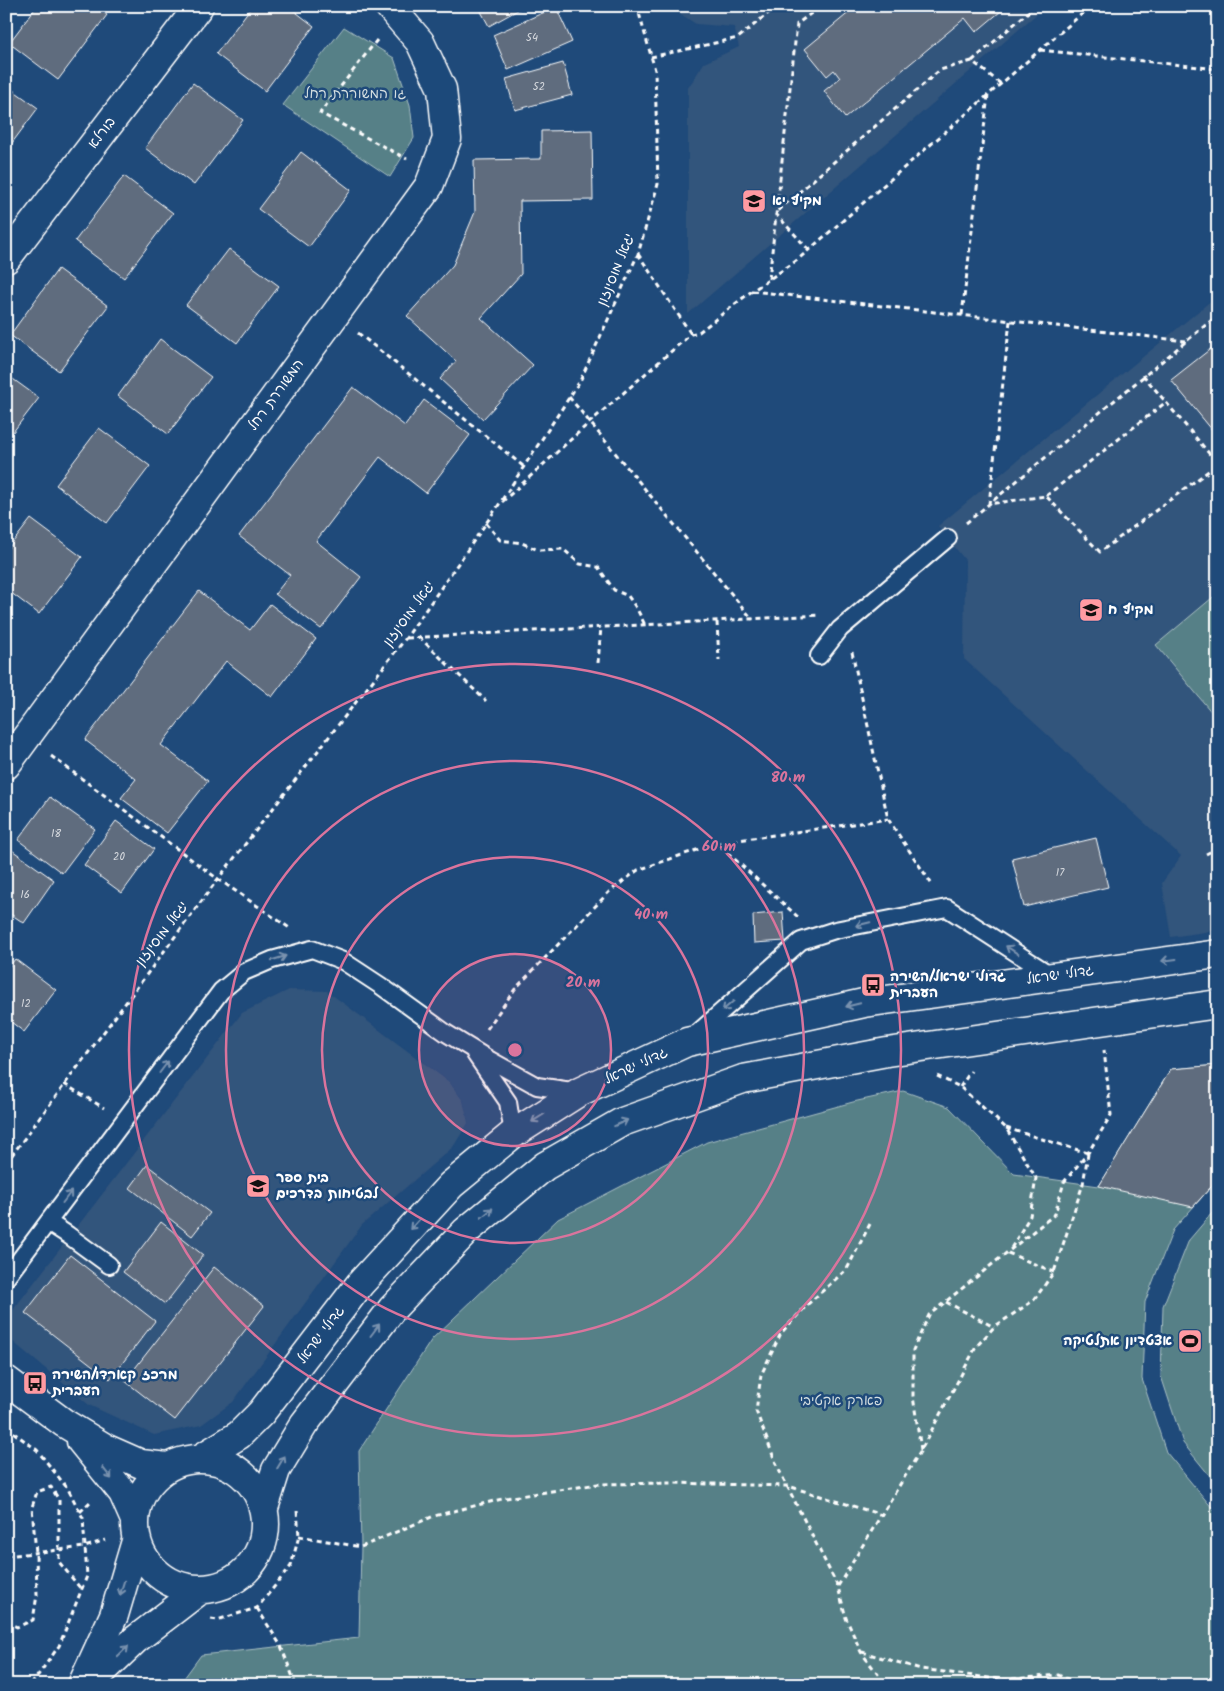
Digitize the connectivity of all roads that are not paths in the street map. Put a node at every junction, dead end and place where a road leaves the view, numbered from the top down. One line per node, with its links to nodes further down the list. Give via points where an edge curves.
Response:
1 (199, 6): 3 (street, בורלא)
2 (393, 11): 6 (street, המשוררת רחל, via 420,42 442,89 447,139 429,186)
3 (6, 259)
4 (948, 538): 5 (lane, via 840,629)
5 (819, 656)
6 (6, 765)
7 (1218, 954): 8 (street, גדולי ישראל, one-way to 8)
8 (1052, 976): 10 (street, גדולי ישראל, one-way to 10, via 864,1003); 10 (lane, one-way to 10, via 947,908 835,930 801,941)
9 (1218, 1004): 21 (street, one-way to 9, via 276,1470 304,1424 392,1309 466,1231 544,1166 622,1122 743,1079 887,1052)
10 (687, 1042): 12 (street, גדולי ישראל)
11 (473, 1050): 12 (lane, via 536,1086); 13 (lane, via 508,1102); 14 (lane, one-way to 11, via 221,991 244,972 272,960 312,949 343,961)
12 (579, 1092): 13 (street, גדולי ישראל, one-way to 13)
13 (513, 1134): 19 (street, גדולי ישראל, one-way to 19, via 452,1185 360,1284 261,1413 239,1435)
14 (48, 1222): 15 (lane); 16 (lane)
15 (108, 1265)
16 (6, 1278)
17 (6, 1380): 18 (street)
18 (64, 1423): 20 (street, via 141,1464); 22 (street, one-way to 22, via 123,1493)
19 (201, 1458): 20 (street); 21 (street, via 222,1462 241,1472 255,1488)
20 (167, 1467): 22 (street, via 145,1488 138,1502)
21 (264, 1508): 23 (street, via 266,1528 252,1565 238,1578 220,1587)
22 (135, 1530): 23 (street, via 145,1561 159,1576 178,1587); 24 (street, one-way to 24, via 114,1615)
23 (200, 1590): 25 (street, one-way to 23, via 135,1640)
24 (82, 1685)
25 (88, 1685)

